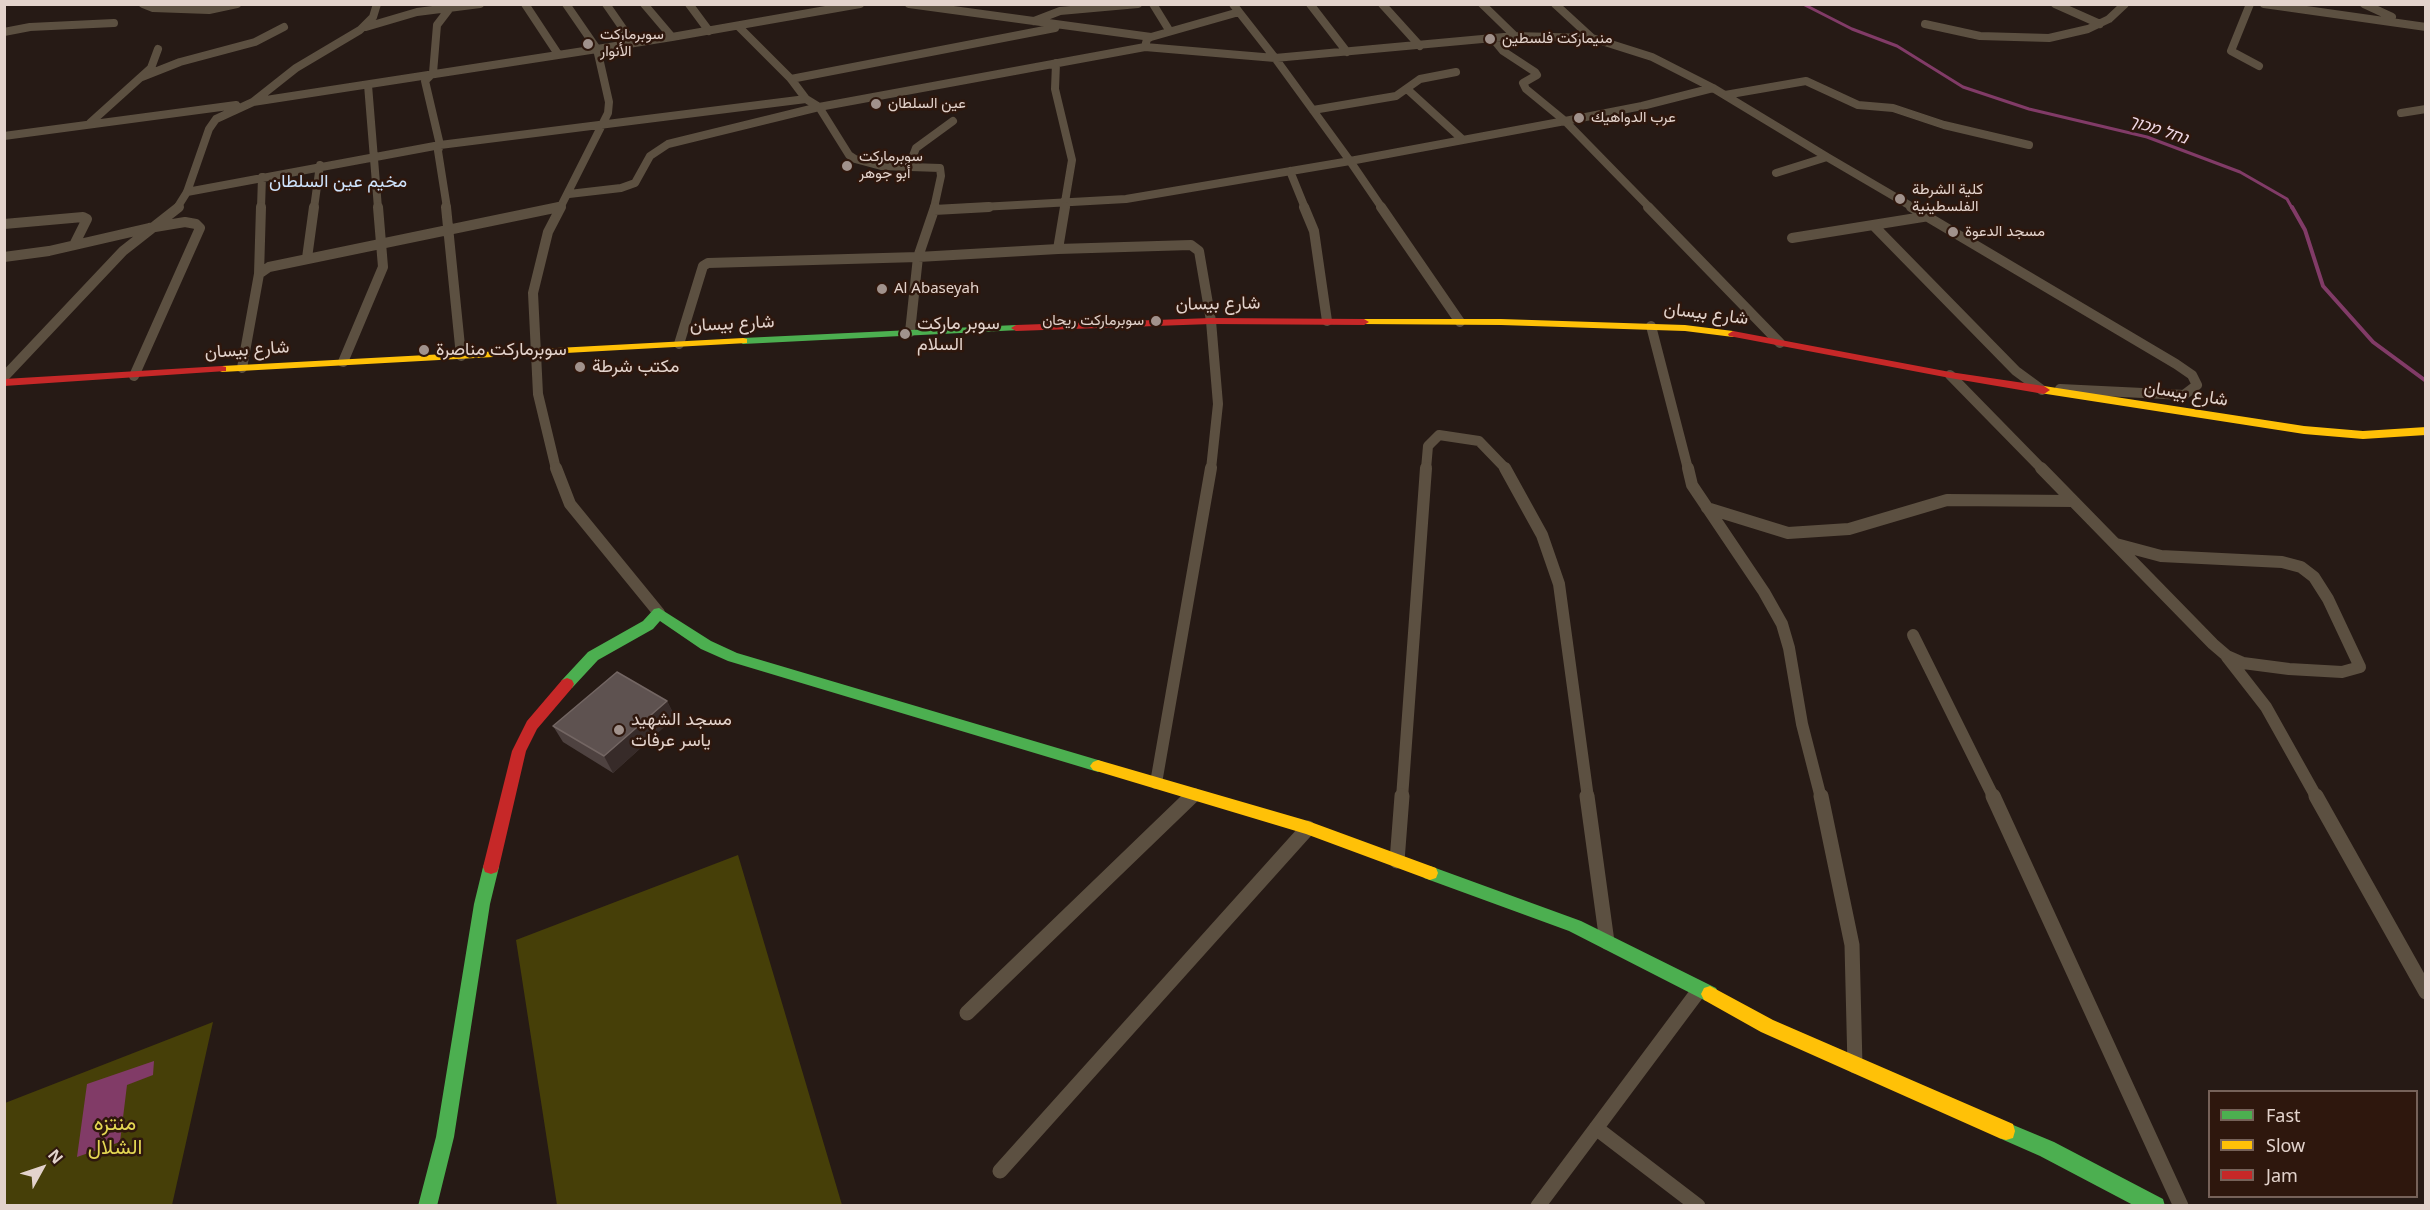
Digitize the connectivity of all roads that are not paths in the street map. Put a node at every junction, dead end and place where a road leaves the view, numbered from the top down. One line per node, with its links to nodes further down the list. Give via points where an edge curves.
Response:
1 (143, 4): 2 (street, via 153,8 209,10)
2 (237, 4)
3 (378, 4): 36 (street, via 373,17)
4 (480, 4): 24 (street)
5 (525, 4): 51 (street)
6 (566, 4): 49 (street)
7 (606, 4): 45 (street)
8 (644, 4): 41 (street)
9 (689, 4): 38 (street)
10 (860, 4): 32 (street)
11 (909, 4): 27 (street)
12 (1138, 4): 25 (street)
13 (1153, 4): 37 (street)
14 (1233, 4): 26 (street)
15 (1310, 4): 50 (street)
16 (1382, 4): 46 (street)
17 (1482, 4): 40 (street)
18 (1556, 4): 43 (street)
19 (2055, 4): 31 (street)
20 (2125, 4): 31 (street)
21 (2250, 4): 54 (street, via 2231,51)
22 (2264, 4): 35 (street)
23 (2364, 4): 28 (street, via 2384,15)
24 (452, 7): 36 (street, via 377,22); 56 (street, via 436,25)
25 (1059, 8): 27 (street)
26 (1239, 12): 37 (street); 52 (street)
27 (1033, 22): 33 (street)
28 (2426, 22)
29 (114, 23): 39 (street)
30 (1925, 24): 31 (street, via 1980,36 2036,38 2066,35)
31 (2100, 24)
32 (738, 26): 38 (street); 58 (street)
33 (1064, 26): 42 (street); 58 (street)
34 (284, 27): 57 (street, via 255,42 180,62)
35 (2426, 27)
36 (360, 30): 64 (street, via 296,68)
37 (1169, 30): 42 (street)
38 (709, 31): 41 (street)
39 (4, 32)
40 (1515, 36): 43 (street); 44 (street)
41 (672, 37): 45 (street)
42 (1151, 38): 47 (street)
43 (1592, 38): 60 (street, via 1652,57)
44 (1494, 40): 46 (street); 70 (street, via 1503,51 1535,72 1537,75 1523,83 1526,89)
45 (633, 43): 49 (street)
46 (1420, 46): 50 (street)
47 (1145, 47): 52 (street); 53 (street)
48 (158, 49): 57 (street, via 151,68)
49 (597, 49): 51 (street); 72 (street, via 609,102)
50 (1347, 52): 52 (street)
51 (558, 54): 56 (street)
52 (1275, 58): 67 (street)
53 (1056, 63): 65 (street); 87 (street, via 1055,89 1072,160)
54 (2259, 66)
55 (1456, 72): 61 (street, via 1419,79)
56 (432, 73): 59 (street); 75 (street, via 426,81)
57 (142, 78): 71 (street)
58 (791, 79): 63 (street)
59 (368, 85): 64 (street); 77 (street)
60 (1713, 88): 62 (street); 70 (street)
61 (1407, 89): 67 (street, via 1396,96); 74 (street)
62 (1725, 95): 76 (street, via 1806,81 1858,105 1893,108 1944,125); 78 (street)
63 (806, 99): 65 (street); 72 (street)
64 (254, 102): 71 (street); 85 (street, via 216,118)
65 (819, 107): 81 (street, via 855,159 867,164); 86 (street, via 668,144 650,156 635,183)
66 (2426, 109): 68 (street)
67 (1313, 110): 79 (street)
68 (2401, 113)
69 (953, 121): 81 (street, via 916,148)
70 (1565, 121): 74 (street); 108 (street)
71 (90, 123): 73 (street)
72 (604, 123): 75 (street); 86 (street)
73 (4, 136)
74 (1462, 139): 79 (street)
75 (440, 145): 77 (street); 94 (street)
76 (2029, 145)
77 (374, 157): 80 (street); 96 (street)
78 (1827, 157): 83 (street); 90 (street)
79 (1350, 161): 82 (street); 105 (street)
80 (320, 165): 84 (street); 101 (street)
81 (909, 166): 89 (street, via 939,168)
82 (1290, 171): 87 (street, via 1142,197); 104 (street, via 1314,231)
83 (1776, 173)
84 (262, 177): 85 (street); 102 (street)
85 (187, 192): 93 (street, via 179,207)
86 (569, 194): 88 (street)
87 (1063, 204): 89 (street); 98 (street)
88 (559, 207): 94 (street); 110 (street, via 548,232 533,293)
89 (934, 210): 100 (street)
90 (1929, 216): 92 (street); 118 (street, via 2176,364 2192,375 2197,385 2184,395)
91 (4, 224): 97 (street, via 83,217 87,219)
92 (1873, 225): 95 (street); 118 (street)
93 (149, 228): 97 (street); 115 (street, via 185,222 200,228); 116 (street)
94 (450, 231): 96 (street); 111 (street)
95 (1792, 238)
96 (380, 243): 101 (street); 112 (street, via 383,267)
97 (74, 245): 99 (street)
98 (1058, 249): 100 (street); 103 (street, via 1196,247 1202,258)
99 (4, 257)
100 (918, 257): 107 (street); 109 (street, via 705,264)
101 (307, 258): 102 (street, via 269,267)
102 (259, 274): 113 (street)
103 (1211, 321): 104 (street, شارع بيسان); 107 (street, شارع بيسان); 126 (street, via 1218,404 1216,428)
104 (1327, 321): 105 (street, شارع بيسان)
105 (1460, 322): 106 (street, شارع بيسان)
106 (1651, 326): 108 (street, شارع بيسان); 121 (street, via 1692,485)
107 (910, 332): 109 (street, شارع بيسان)
108 (1780, 343): 114 (street, شارع بيسان)
109 (679, 344): 110 (street, شارع بيسان)
110 (538, 352): 111 (street, شارع بيسان); 123 (street, via 538,394 562,488 585,524)
111 (461, 356): 112 (street, شارع بيسان)
112 (343, 362): 113 (street, شارع بيسان)
113 (242, 368): 115 (street, شارع بيسان)
114 (1950, 375): 118 (street, شارع بيسان); 120 (street)
115 (134, 376): 117 (street, شارع بيسان)
116 (4, 377)
117 (4, 383)
118 (2039, 390): 119 (street, شارع بيسان, via 2304,430 2363,435)
119 (2426, 431)
120 (2073, 501): 121 (street, via 1947,500 1848,529 1788,532); 122 (street)
121 (1707, 508): 134 (street, via 1764,592 1782,624 1789,648 1802,724 1852,945)
122 (2116, 544): 125 (street); 125 (street, via 2161,556 2282,561 2301,567 2314,577 2328,599 2360,667 2342,672 2289,669 2243,663)
123 (659, 613): 126 (street, via 706,645 733,657); 137 (street, via 648,625 593,656 532,725 519,751 483,904 445,1137)
124 (1913, 635): 141 (street, via 2014,839)
125 (2226, 656): 132 (street, via 2266,707)
126 (1156, 783): 127 (street)
127 (1194, 794): 128 (street); 133 (street)
128 (1308, 828): 129 (street); 136 (street)
129 (1397, 861): 130 (street, via 1575,926); 130 (street, via 1428,446 1439,435 1466,437 1479,441 1507,470 1542,535 1559,584)
130 (1607, 942): 131 (street)
131 (1700, 989): 134 (street, via 1767,1026); 135 (street)
132 (2426, 992)
133 (967, 1012)
134 (1855, 1066): 140 (street, via 2047,1149)
135 (1596, 1128): 138 (street); 139 (street)
136 (1000, 1171)
137 (427, 1206)
138 (1538, 1206)
139 (1698, 1206)
140 (2156, 1206)
141 (2181, 1206)

